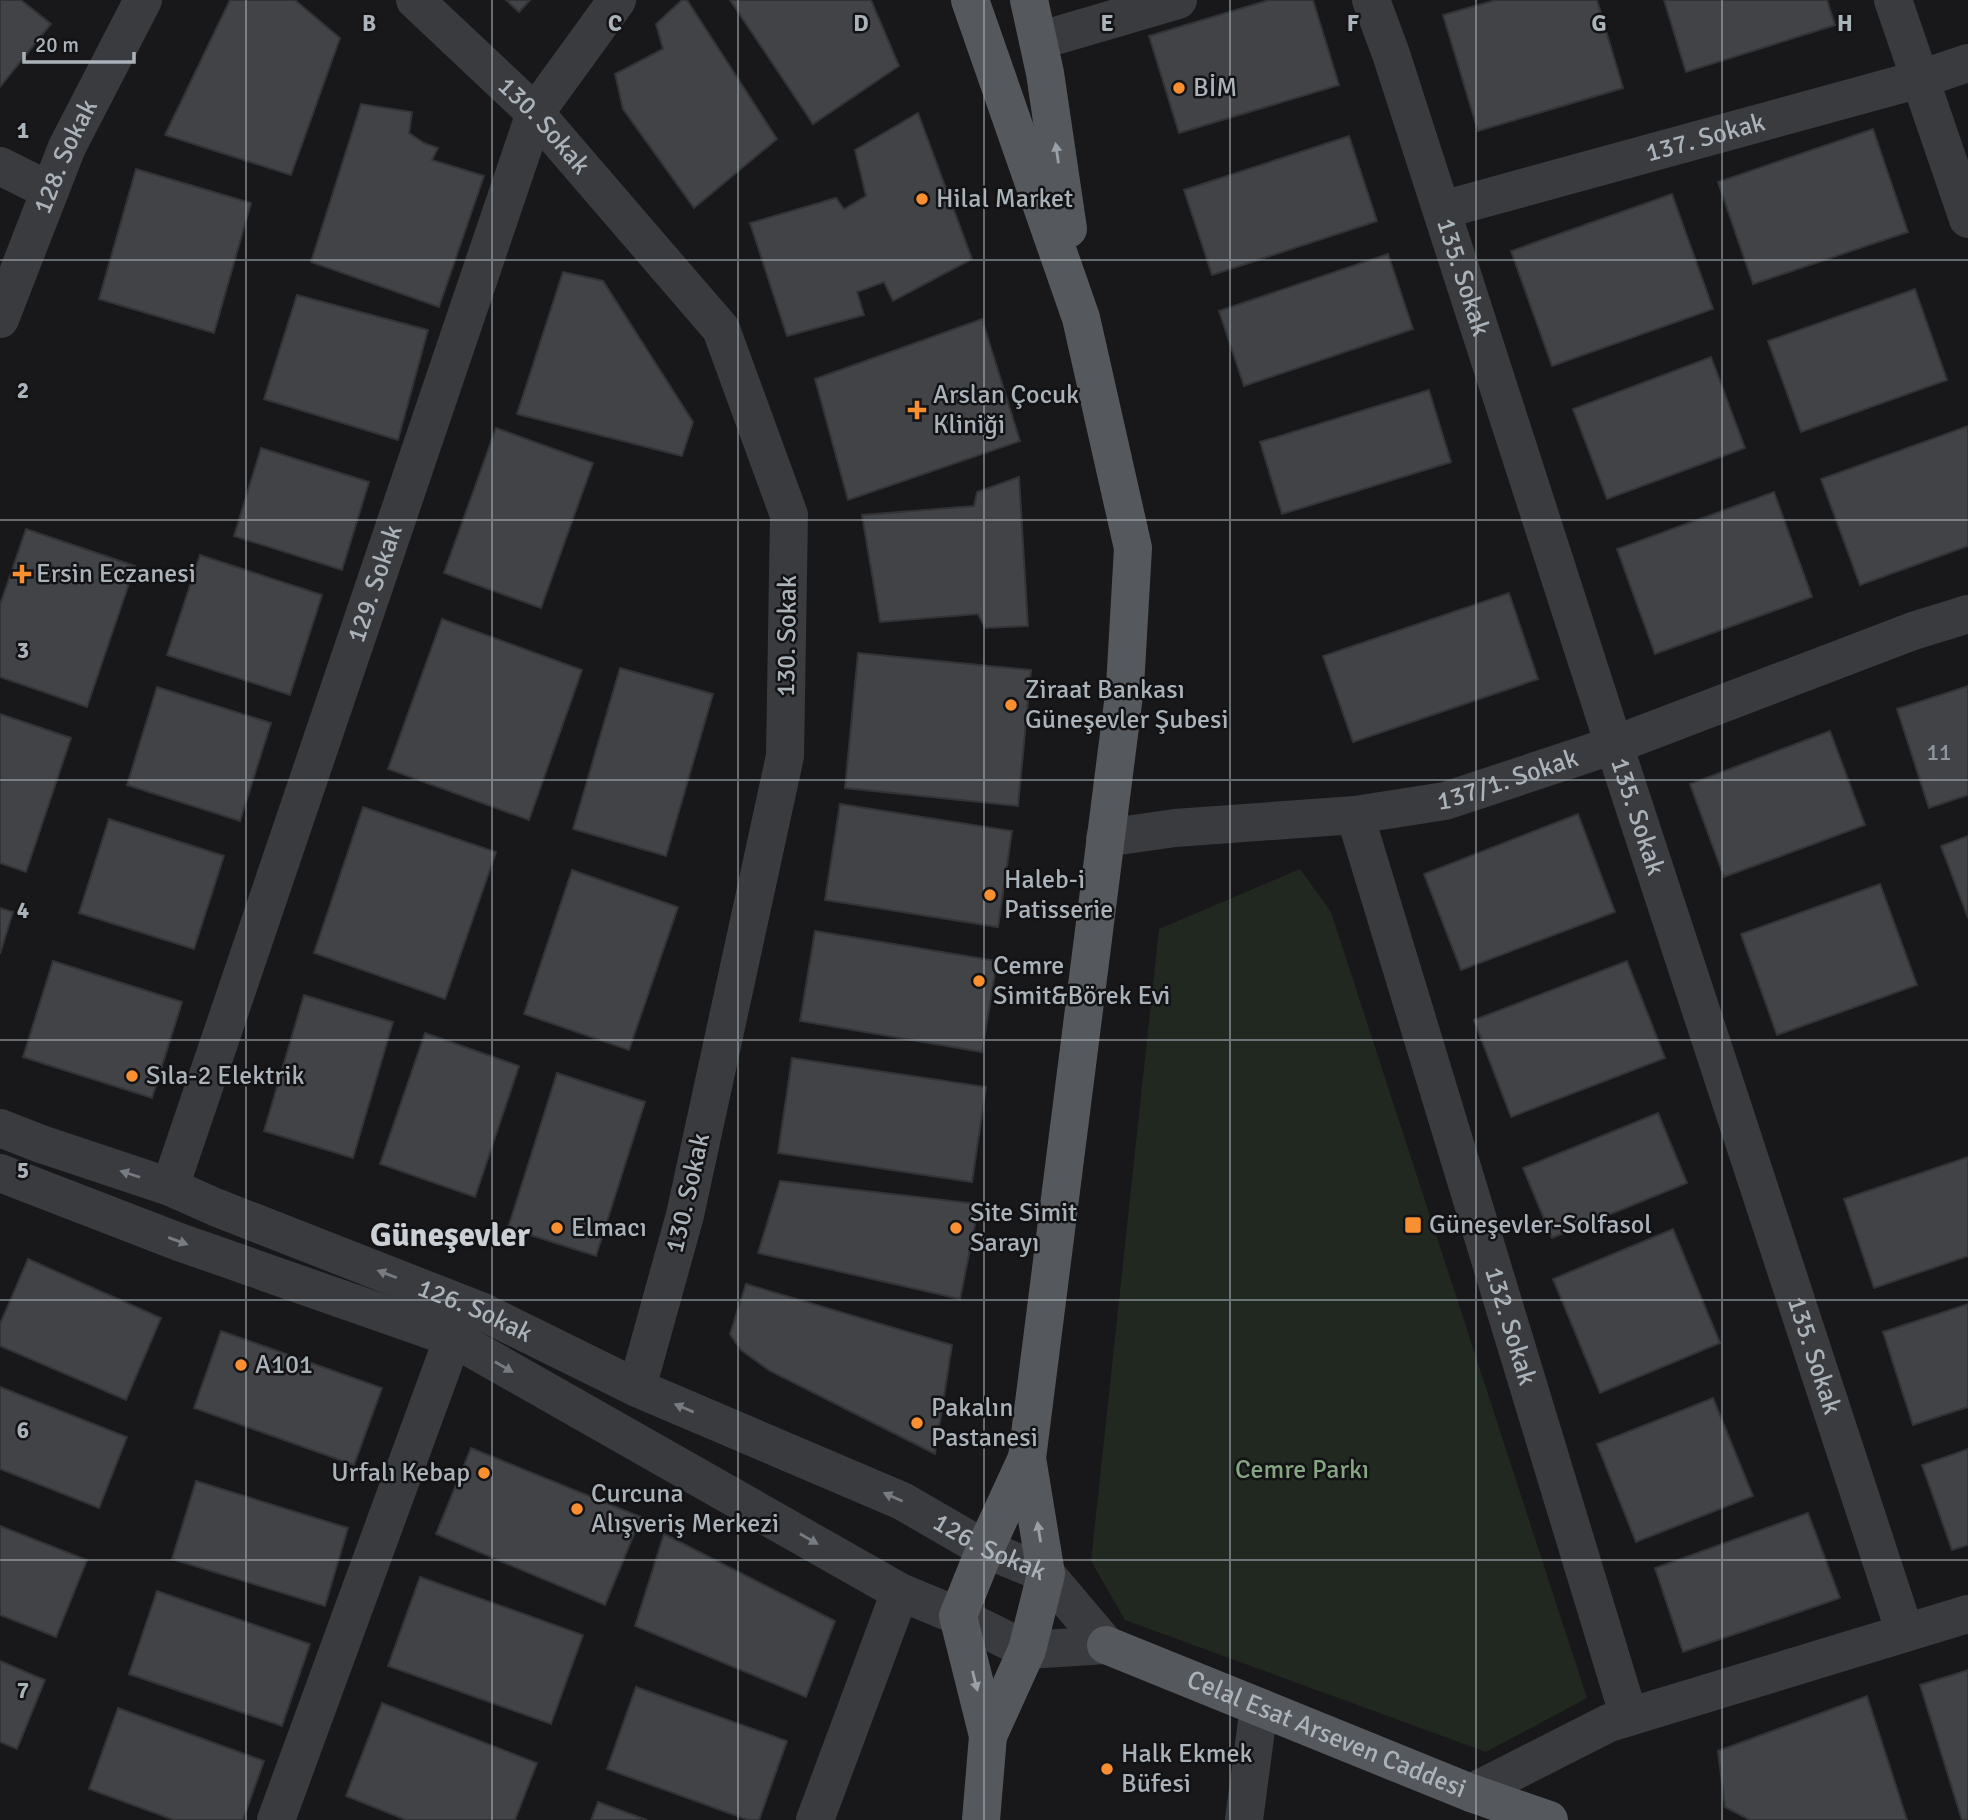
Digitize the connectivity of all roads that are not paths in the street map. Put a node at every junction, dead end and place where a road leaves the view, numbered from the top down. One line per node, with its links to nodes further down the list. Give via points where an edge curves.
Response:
1 (143, 0): 14 (street, 128. Sokak, via 67,147)
2 (415, 0): 12 (street, 130. Sokak)
3 (617, 0): 12 (street, 129. Sokak)
4 (970, 0): 17 (main road)
5 (1029, 0): 9 (main road)
6 (1178, 0): 9 (street)
7 (1371, 0): 15 (street, 135. Sokak)
8 (1893, 0): 11 (street)
9 (1038, 41): 17 (main road, one-way to 9)
10 (1968, 63): 11 (street, 137. Sokak)
11 (1920, 79): 15 (street, 137. Sokak); 16 (street)
12 (535, 113): 25 (street, 129. Sokak); 27 (street, 130. Sokak, via 721,329 789,515 785,756 685,1215)
13 (0, 166): 14 (street)
14 (50, 191): 18 (street, 128. Sokak)
15 (1441, 210): 20 (street, 135. Sokak)
16 (1968, 219)
17 (1081, 318): 22 (main road, via 1133,548 1125,687)
18 (0, 319)
19 (1968, 614): 20 (street, 137/1. Sokak)
20 (1614, 745): 21 (street, 137/1. Sokak, via 1445,800); 34 (street, 135. Sokak)
21 (1355, 815): 22 (street, 137/1. Sokak, via 1175,828); 38 (street, 132. Sokak)
22 (1105, 838): 28 (main road)
23 (0, 1128): 25 (street, 126. Sokak, one-way to 23)
24 (1, 1176): 26 (street, 126. Sokak, one-way to 26)
25 (170, 1187): 27 (street, 126. Sokak, one-way to 25, via 483,1312)
26 (453, 1338): 31 (street, 126. Sokak, one-way to 31); 41 (street)
27 (636, 1388): 29 (street, 126. Sokak, one-way to 27, via 902,1501)
28 (1027, 1458): 29 (main road); 30 (main road, one-way to 28)
29 (985, 1549): 30 (street, 126. Sokak); 33 (main road)
30 (1046, 1574): 35 (street, 126. Sokak); 36 (main road)
31 (900, 1592): 33 (street, 126. Sokak); 42 (street)
32 (1968, 1614): 34 (street)
33 (958, 1616): 36 (street, 126. Sokak); 39 (main road, one-way to 39)
34 (1905, 1633): 38 (street)
35 (1106, 1645): 36 (street, 126. Sokak); 37 (main road, Celal Esat Arseven Caddesi)
36 (1027, 1650): 39 (main road)
37 (1259, 1707): 40 (main road, Celal Esat Arseven Caddesi); 44 (street)
38 (1629, 1717): 40 (street)
39 (988, 1736): 43 (main road)
40 (1471, 1793): 45 (main road, Celal Esat Arseven Caddesi)
41 (276, 1820)
42 (816, 1820)
43 (981, 1820)
44 (1244, 1820)
45 (1549, 1820)

